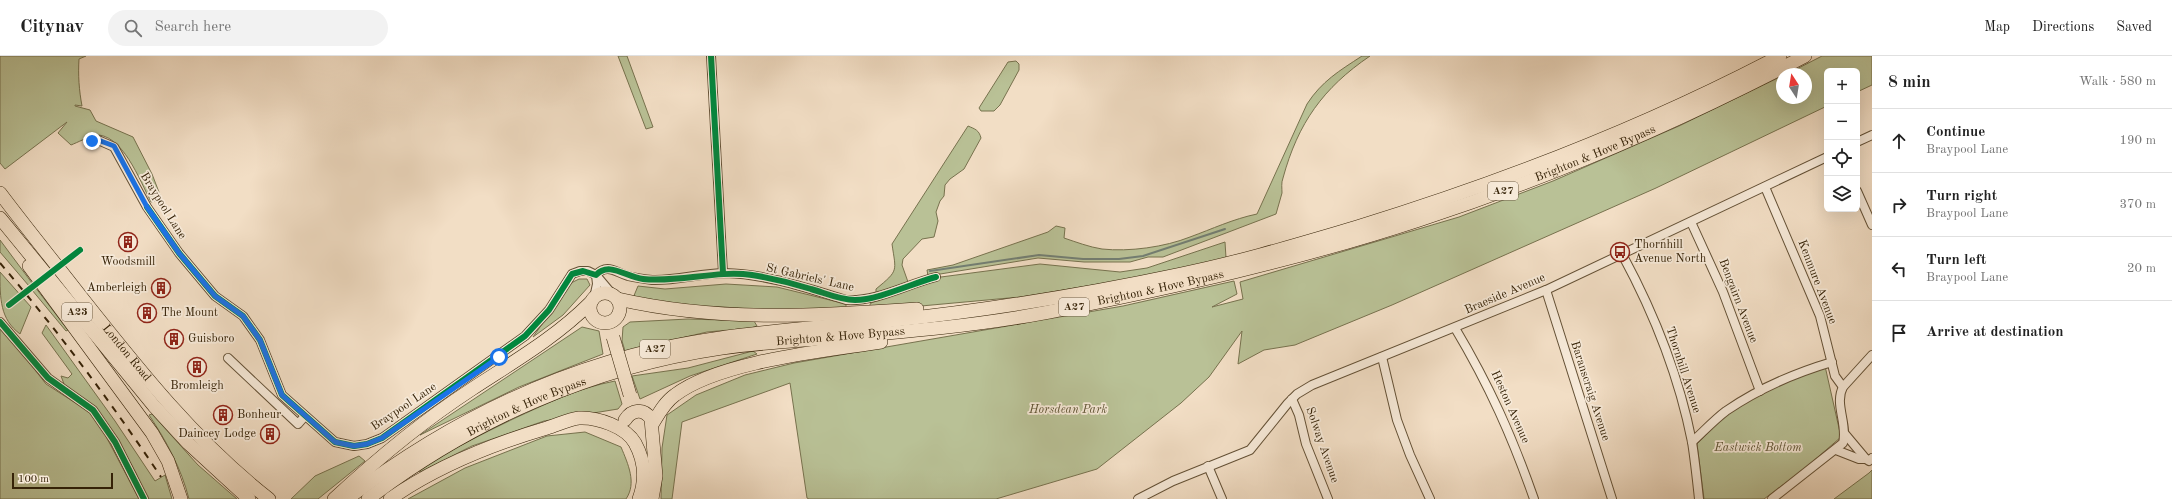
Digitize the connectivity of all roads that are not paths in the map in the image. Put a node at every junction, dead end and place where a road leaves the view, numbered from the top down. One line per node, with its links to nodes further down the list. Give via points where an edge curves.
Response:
1 (711, 56): 16 (street)
2 (1780, 56): 22 (highway, Brighton & Hove Bypass / A27, via 1735,80 1623,131 1520,172 1414,209 1297,245 1182,274)
3 (1805, 56): 25 (highway, Brighton & Hove Bypass / A27, via 1740,90 1628,141 1524,183 1419,220 1299,256 1185,285 1043,313)
4 (1872, 135): 6 (street)
5 (92, 141): 35 (street, Braypool Lane, via 98,140 114,146 147,207 172,244 215,296 243,316 260,340 282,395)
6 (1860, 141)
7 (1824, 157): 8 (street, Braeside Avenue)
8 (1765, 186): 12 (street, Braeside Avenue); 30 (street, Kenmure Avenue, via 1820,316)
9 (0, 193): 49 (highway, London Road / A23, via 142,373 197,433 243,478)
10 (1860, 198): 14 (street)
11 (0, 218): 48 (highway, London Road / A23, via 154,406 188,443)
12 (1691, 222): 15 (street, Braeside Avenue); 32 (street, Bengairn Avenue, via 1723,292)
13 (0, 223): 47 (highway, via 8,238 152,432 168,461)
14 (1872, 225)
15 (1622, 254): 19 (street, Braeside Avenue); 40 (street, Thornhill Avenue, via 1640,287 1666,351)
16 (724, 273): 17 (street, St Gabriels' Lane, via 655,280 629,276 611,268 601,270); 18 (street, St Gabriels' Lane, via 765,278 846,300 868,298)
17 (596, 276): 20 (street); 21 (street, via 597,284); 35 (street, Braypool Lane, via 583,271 572,274 549,310 526,336 382,438 354,446 335,442)
18 (936, 277)
19 (1546, 290): 26 (street, Braeside Avenue); 59 (street, Baranscraig Avenue)
20 (615, 297): 21 (highway, via 602,293); 22 (highway, A27, via 695,313 754,316 814,316); 24 (highway, via 620,312)
21 (592, 300): 24 (highway, via 592,317); 45 (highway, A27, via 548,340 472,389 400,442)
22 (997, 306): 45 (highway, Brighton & Hove Bypass / A27, via 896,320 725,336 609,361 511,398 476,415)
23 (0, 322): 46 (street, via 48,378 93,410 115,442)
24 (609, 322): 33 (highway, bridge)
25 (963, 325): 37 (highway, A27, via 904,338 762,362 730,371 676,394); 50 (highway, Brighton & Hove Bypass / A27, via 720,349 647,363 605,375 486,423 415,465)
26 (1455, 328): 28 (street, Braeside Avenue); 58 (street, Heston Avenue, via 1499,408)
27 (1872, 355): 31 (street)
28 (1382, 357): 34 (street, Braeside Avenue, via 1312,385); 57 (street, via 1396,420)
29 (228, 358): 35 (street, via 298,424)
30 (1832, 362): 31 (street, Kenmure Avenue, via 1835,376); 32 (street, via 1802,371)
31 (1842, 387): 39 (street, via 1839,400)
32 (1760, 391): 40 (street, via 1725,412)
33 (630, 395): 37 (highway); 38 (highway)
34 (1292, 399): 43 (street, Braeside Avenue, via 1253,447); 56 (street, Solway Avenue, via 1306,444)
35 (306, 416)
36 (562, 423): 38 (highway, via 579,418); 44 (highway, via 588,424 616,434 628,445); 51 (highway, via 461,460)
37 (650, 423): 38 (highway, via 641,440); 38 (highway, via 641,411 633,412); 53 (highway, via 656,476)
38 (628, 430): 44 (highway, via 641,455)
39 (1845, 434): 41 (street, via 1843,443); 42 (street)
40 (1692, 442): 60 (street, Thornhill Avenue)
41 (1836, 450): 42 (street, via 1859,459); 61 (street)
42 (1869, 458)
43 (1208, 466): 54 (street, Braeside Avenue); 55 (street)
44 (643, 476): 52 (highway)
45 (340, 498)
46 (144, 499)
47 (181, 499)
48 (249, 499)
49 (269, 499)
50 (368, 499)
51 (390, 499)
52 (639, 499)
53 (652, 499)
54 (1138, 499)
55 (1222, 499)
56 (1328, 499)
57 (1430, 499)
58 (1534, 499)
59 (1612, 499)
60 (1699, 499)
61 (1772, 499)

